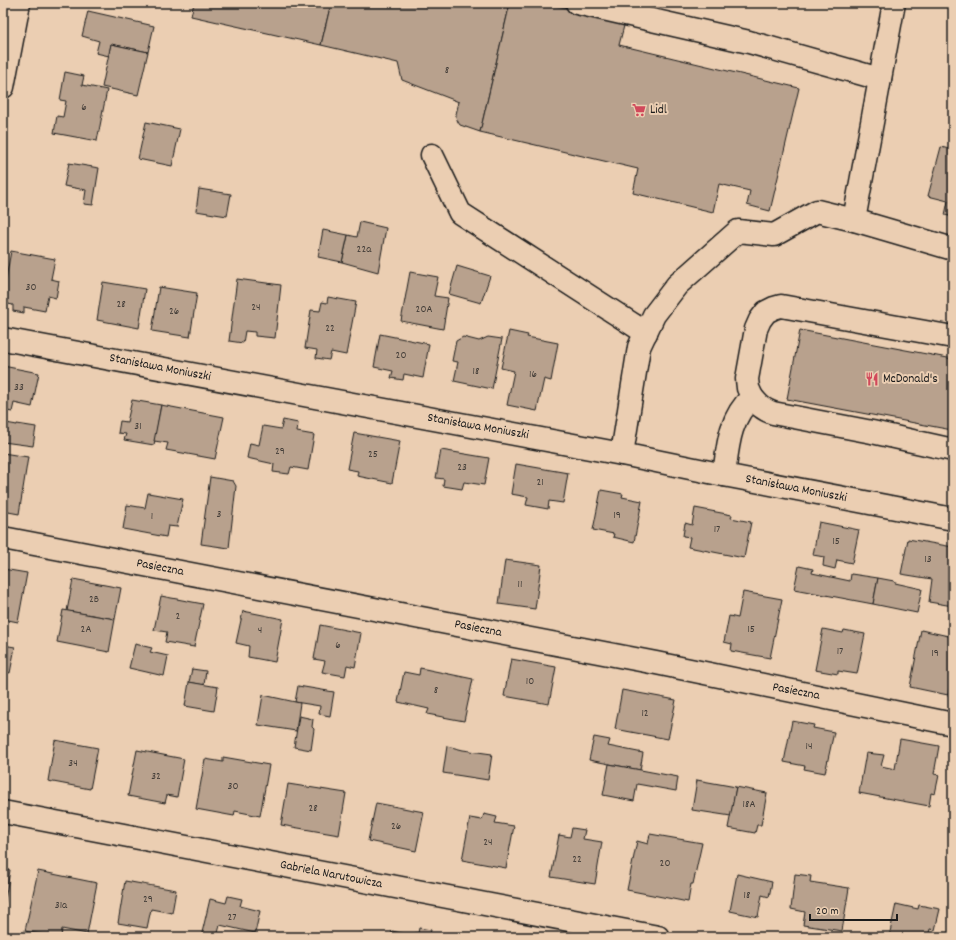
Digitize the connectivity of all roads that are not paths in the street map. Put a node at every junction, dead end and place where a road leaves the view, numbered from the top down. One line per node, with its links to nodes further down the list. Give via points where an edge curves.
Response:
1 (19, 3): 5 (street)
2 (577, 3): 4 (street, via 749,42)
3 (894, 3): 4 (street)
4 (880, 79): 7 (street)
5 (3, 87)
6 (432, 155): 9 (street, via 460,213)
7 (854, 220): 8 (street); 9 (street, via 816,211 774,235 738,231 677,285 654,315)
8 (953, 248)
9 (646, 334): 14 (street, via 639,347)
10 (953, 337): 12 (street, via 781,306 774,308 766,312 756,329 747,379)
11 (3, 339): 14 (street, Stanisława Moniuszki)
12 (752, 397): 13 (street, via 764,410 772,413); 15 (street, via 744,404 734,423)
13 (953, 450)
14 (622, 454): 15 (street, Stanisława Moniuszki)
15 (724, 475): 16 (street, Stanisława Moniuszki)
16 (953, 519)
17 (3, 538): 18 (street, Pasieczna, via 664,665)
18 (953, 724)
19 (3, 812): 20 (street, Gabriela Narutowicza)
20 (658, 937)

